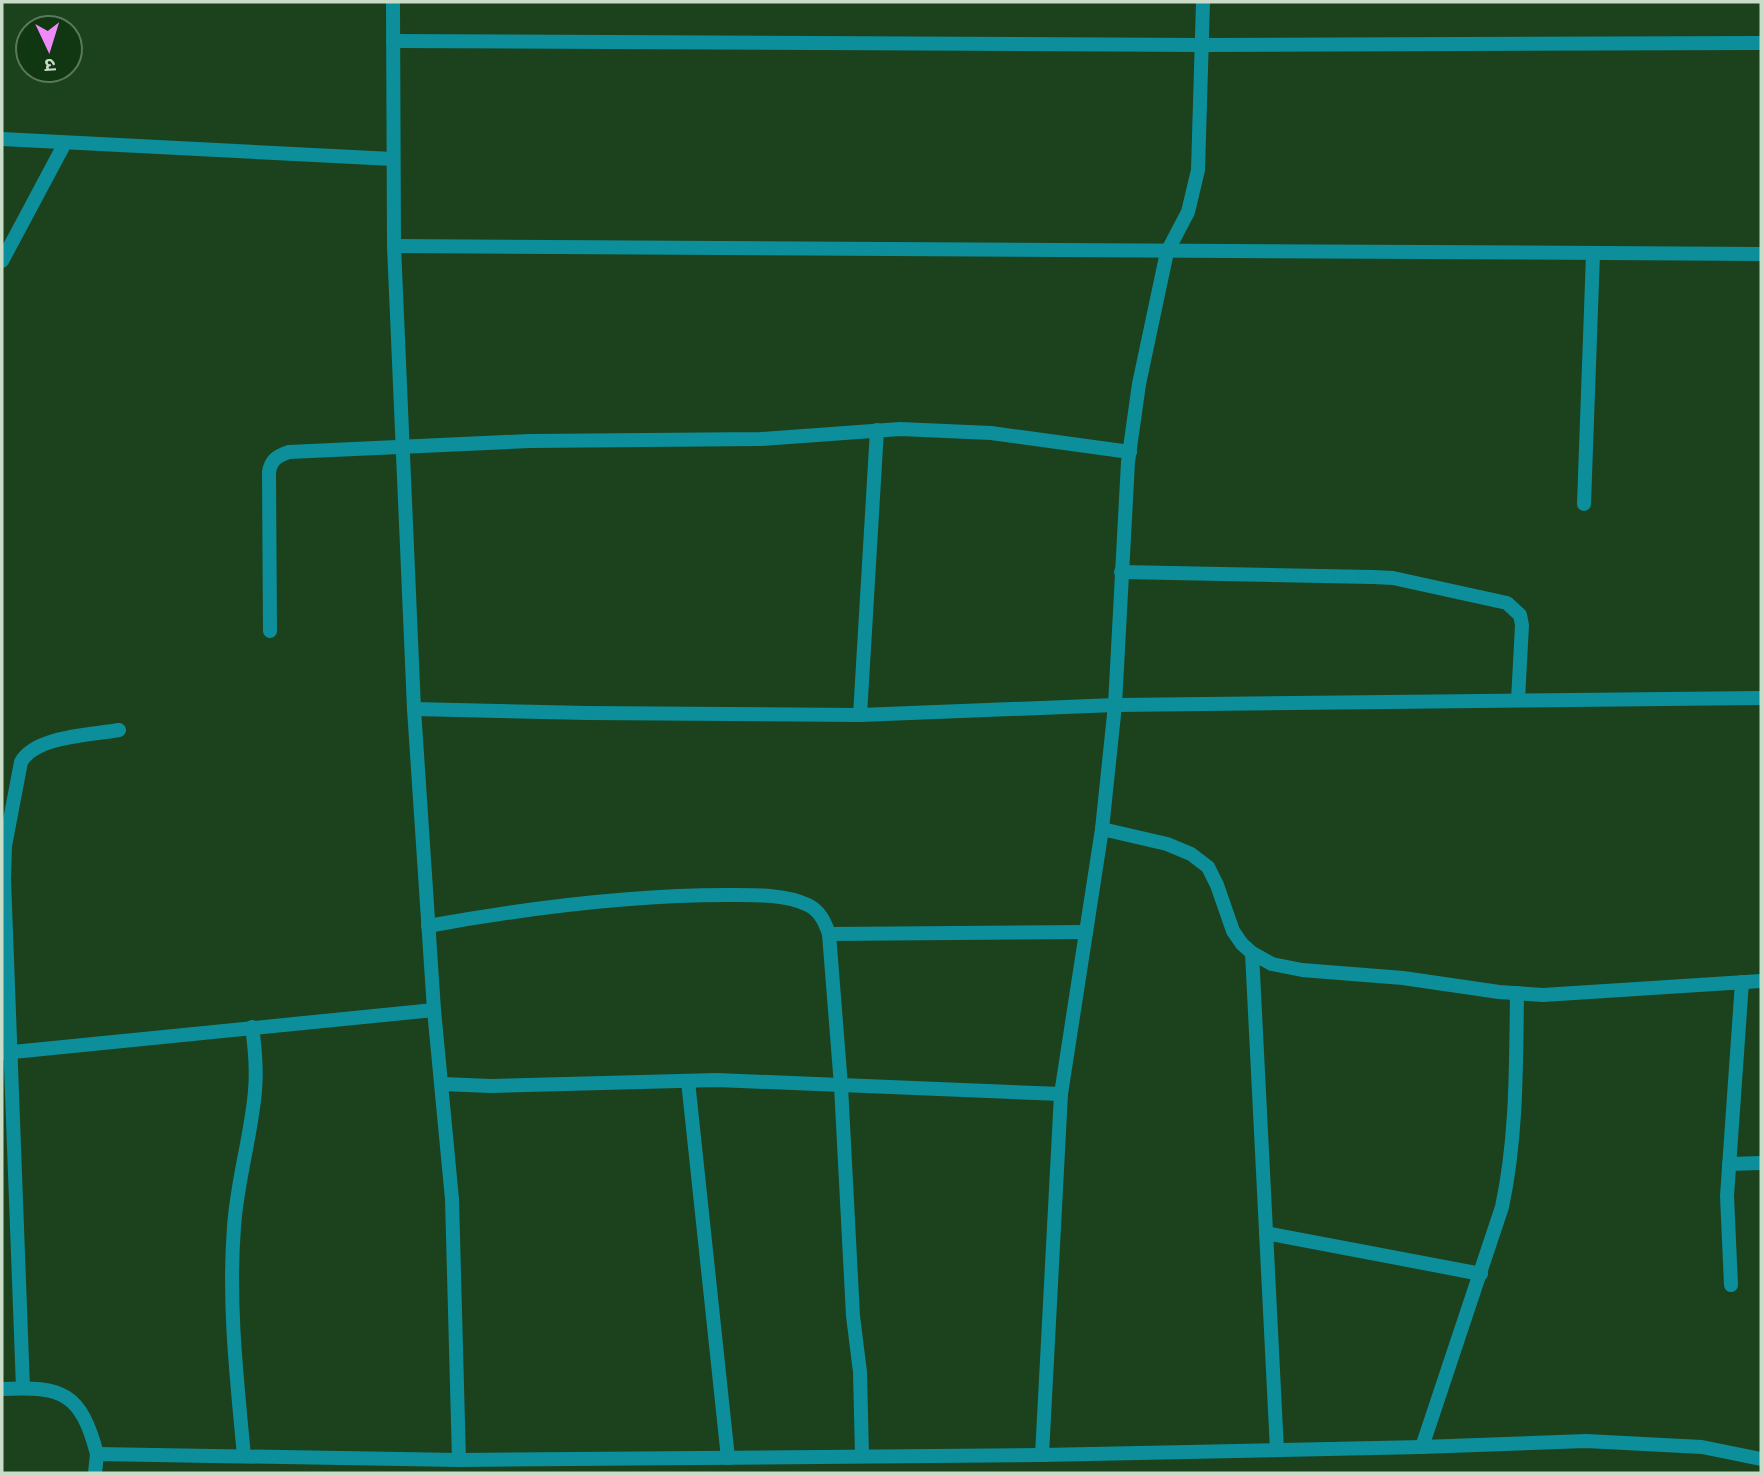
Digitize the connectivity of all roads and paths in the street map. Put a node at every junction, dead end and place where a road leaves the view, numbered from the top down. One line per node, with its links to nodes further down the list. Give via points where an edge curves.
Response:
1 (393, 2): 3 (street)
2 (1203, 2): 5 (street)
3 (393, 41): 5 (street); 8 (street)
4 (1761, 43): 5 (street)
5 (1202, 45): 10 (street, via 1198,170 1188,212)
6 (2, 139): 7 (street)
7 (65, 143): 8 (street); 13 (street)
8 (393, 159): 9 (street)
9 (394, 246): 10 (street); 15 (street)
10 (1167, 252): 11 (street); 16 (street)
11 (1593, 254): 12 (street); 17 (street)
12 (1761, 254)
13 (2, 261)
14 (877, 430): 15 (street, via 761,439 529,441); 16 (street, via 991,433); 24 (street)
15 (403, 448): 19 (street, via 289,452 271,463); 23 (street)
16 (1129, 457): 18 (street)
17 (1584, 504)
18 (1121, 572): 21 (street, via 1373,576 1507,603 1520,615 1522,625); 22 (street)
19 (270, 631)
20 (1761, 698): 21 (street)
21 (1518, 701): 22 (street)
22 (1115, 705): 24 (street); 26 (street)
23 (414, 709): 24 (street); 27 (street)
24 (860, 715)
25 (118, 730): 36 (street, via 46,743 26,753 21,762 4,861)
26 (1102, 829): 28 (street); 30 (street, via 1167,844 1200,860 1217,885 1233,931)
27 (428, 926): 29 (street, via 649,897 754,895 808,905 825,920); 34 (street)
28 (1086, 932): 29 (street); 40 (street)
29 (829, 934): 39 (street)
30 (1252, 953): 33 (street, via 1272,964 1302,970); 43 (street)
31 (1761, 981): 32 (street)
32 (1742, 982): 33 (street); 42 (street)
33 (1517, 993): 44 (street, via 1511,1167)
34 (434, 1010): 35 (street); 38 (street)
35 (253, 1027): 36 (street); 52 (street, via 255,1090 234,1225 232,1274)
36 (7, 1053): 46 (street)
37 (688, 1081): 38 (street); 39 (street); 54 (street)
38 (443, 1084): 56 (street, via 452,1199)
39 (841, 1086): 40 (street); 53 (street)
40 (1061, 1094): 51 (street)
41 (1761, 1163): 42 (street)
42 (1729, 1164): 45 (street)
43 (1266, 1233): 44 (street); 49 (street)
44 (1481, 1274): 48 (street)
45 (1731, 1285)
46 (23, 1388): 47 (street); 50 (street, via 64,1395 79,1408)
47 (2, 1389)
48 (1422, 1447): 49 (street); 55 (street, via 1633,1442 1702,1447)
49 (1277, 1450): 51 (street)
50 (97, 1454): 52 (street); 57 (street)
51 (1042, 1455): 53 (street)
52 (244, 1456): 56 (street)
53 (862, 1456): 54 (street)
54 (728, 1458): 56 (street)
55 (1761, 1459)
56 (459, 1460)
57 (95, 1473)

